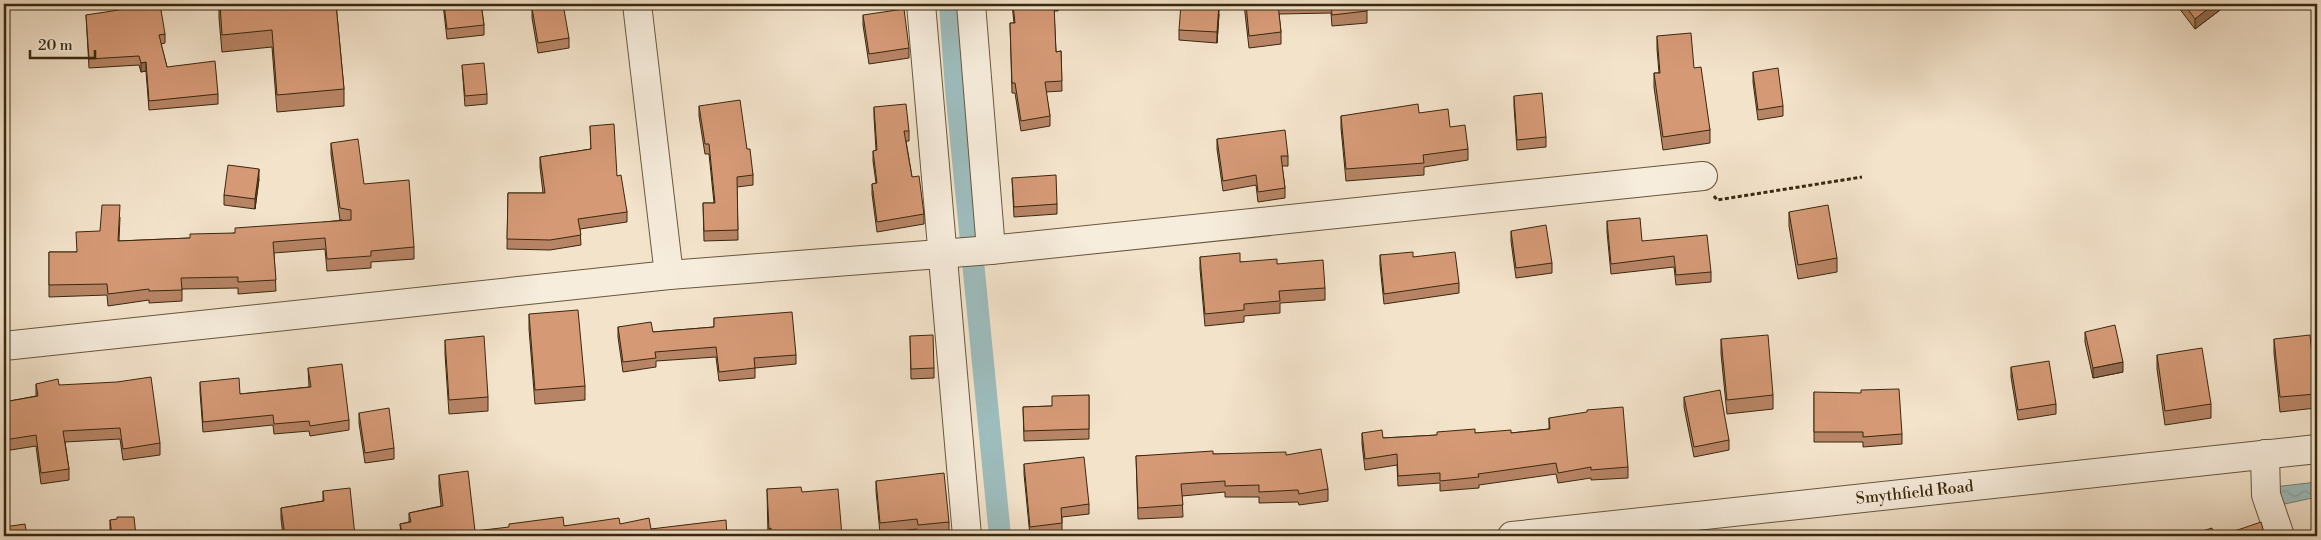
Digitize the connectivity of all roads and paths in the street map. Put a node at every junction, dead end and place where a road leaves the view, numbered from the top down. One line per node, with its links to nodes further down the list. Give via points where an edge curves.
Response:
1 (637, 4): 8 (street)
2 (921, 4): 7 (street)
3 (971, 4): 6 (street)
4 (1703, 176): 5 (path, via 1717,200); 6 (street)
5 (1862, 177)
6 (991, 250): 7 (street)
7 (942, 253): 8 (street); 12 (street)
8 (669, 275): 9 (street)
9 (4, 346)
10 (2317, 449): 11 (street, Smythfield Road)
11 (2265, 454): 13 (street, Smythfield Road); 14 (street, via 2266,495)
12 (967, 536)
13 (1512, 536)
14 (2280, 536)

